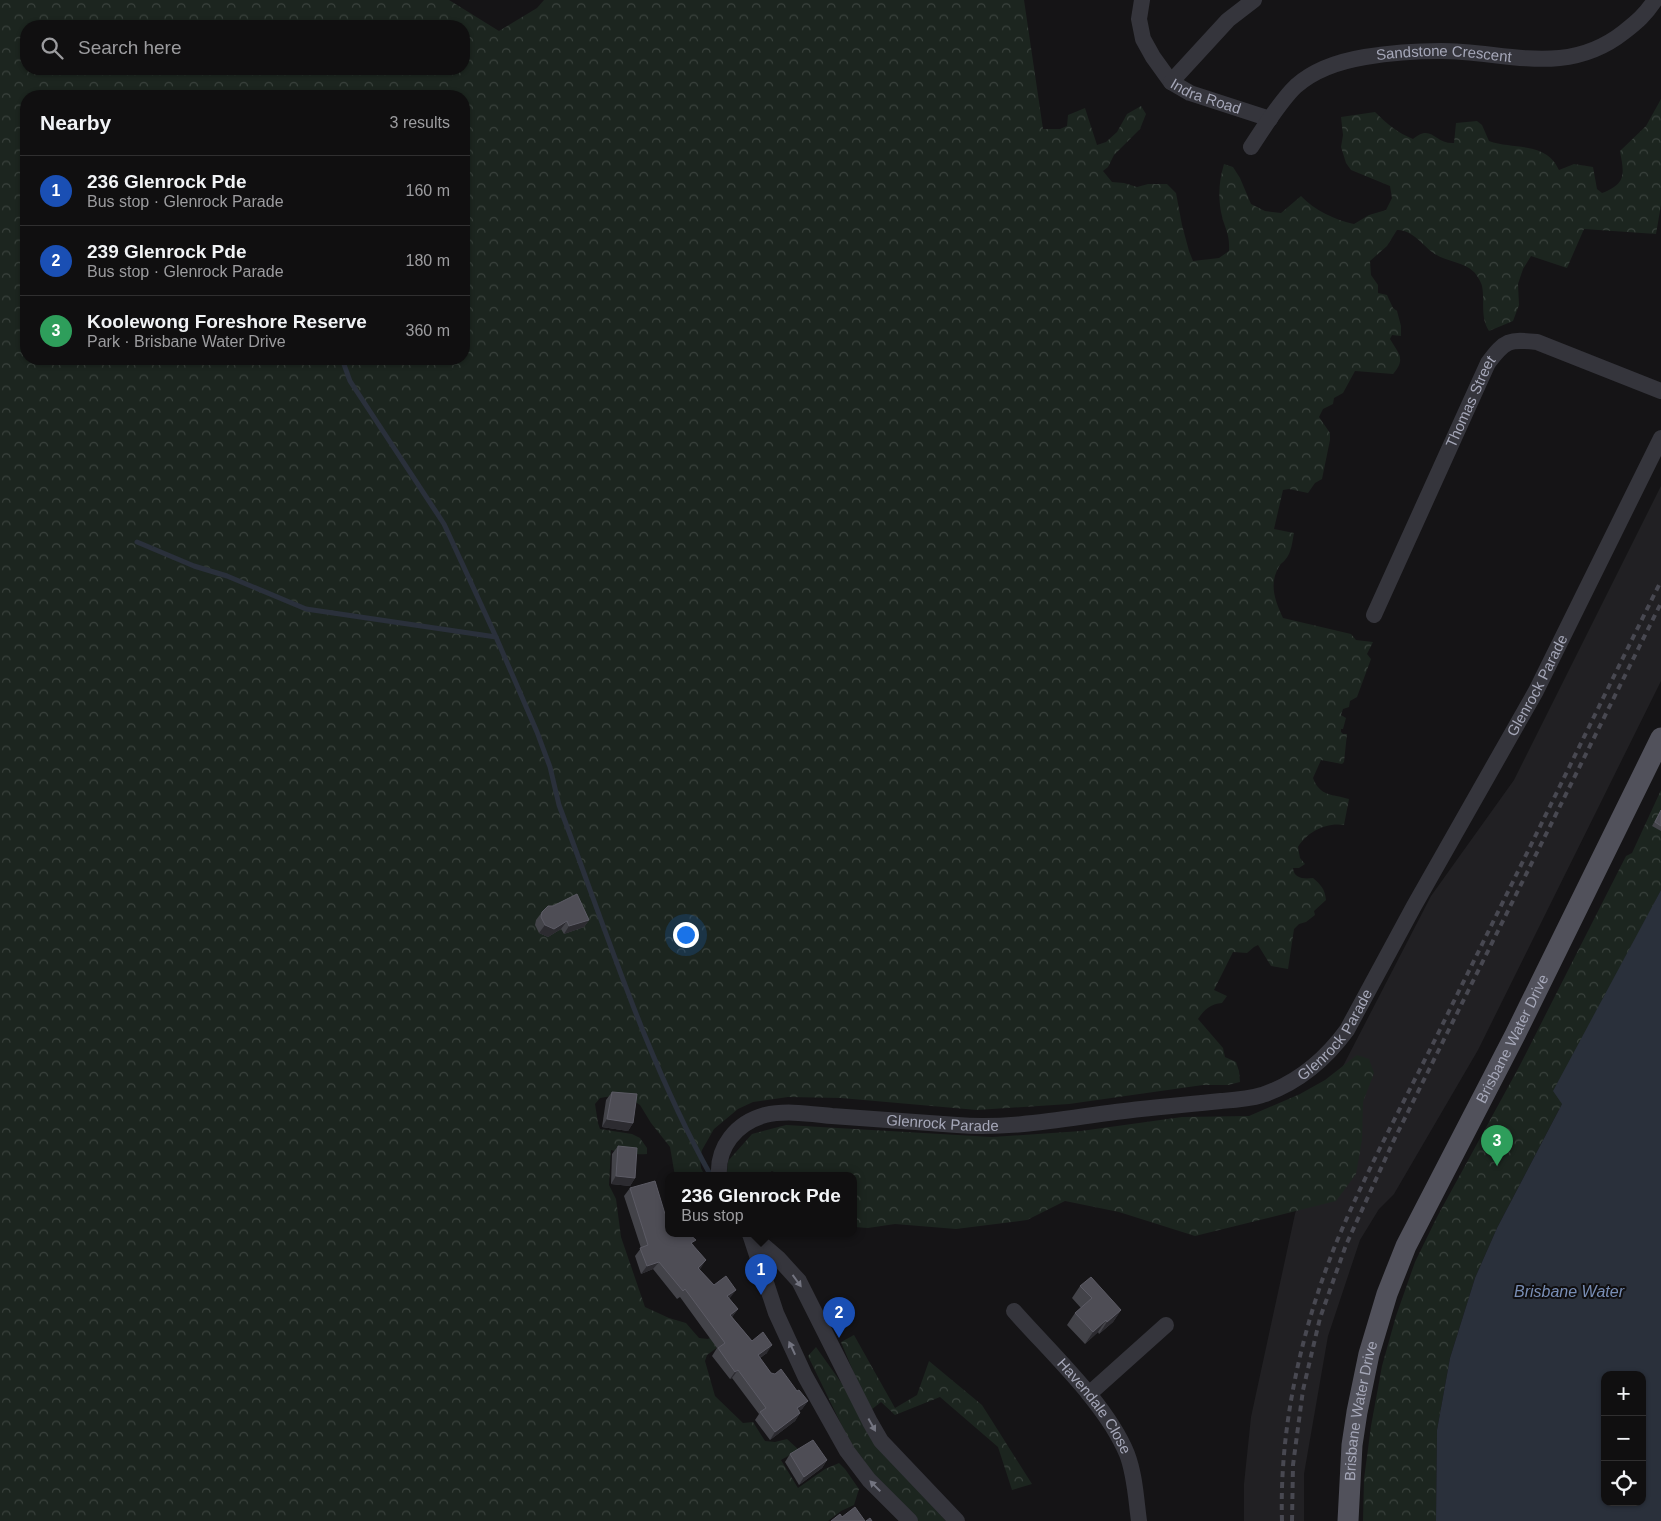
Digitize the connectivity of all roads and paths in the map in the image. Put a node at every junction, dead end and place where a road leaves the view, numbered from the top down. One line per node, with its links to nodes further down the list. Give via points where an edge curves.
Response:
1 (1142, 0): 4 (street, Indra Road, via 1139,19 1143,39)
2 (1254, 0): 4 (street, via 1228,20)
3 (1655, 0): 5 (street, Sandstone Crescent, via 1645,15 1613,40 1587,53 1559,58 1520,58 1441,51 1345,61 1320,70 1296,86)
4 (1171, 82): 5 (street, Indra Road, via 1190,93)
5 (1270, 119): 6 (street, Sandstone Crescent)
6 (1251, 148)
7 (1661, 390): 9 (street, Thomas Street, via 1537,342 1516,340 1500,347 1488,363)
8 (1661, 438): 11 (street, Glenrock Parade, via 1536,691 1347,1030 1318,1064 1296,1080 1260,1096 1034,1123 976,1126 775,1113 744,1125 730,1136 721,1152)
9 (1374, 615)
10 (1661, 738): 20 (main road, Brisbane Water Drive, via 1515,1035 1406,1246 1390,1286 1357,1412)
11 (719, 1172)
12 (751, 1237): 17 (street, one-way to 12, via 869,1480 848,1451 805,1376 776,1313)
13 (754, 1237): 18 (street, one-way to 18, via 799,1281 881,1441)
14 (1014, 1311): 16 (street, Havendale Close)
15 (1166, 1325): 16 (street)
16 (1089, 1394): 19 (street, Havendale Close, via 1111,1424 1127,1454)
17 (910, 1521)
18 (957, 1521)
19 (1139, 1521)
20 (1348, 1521)

